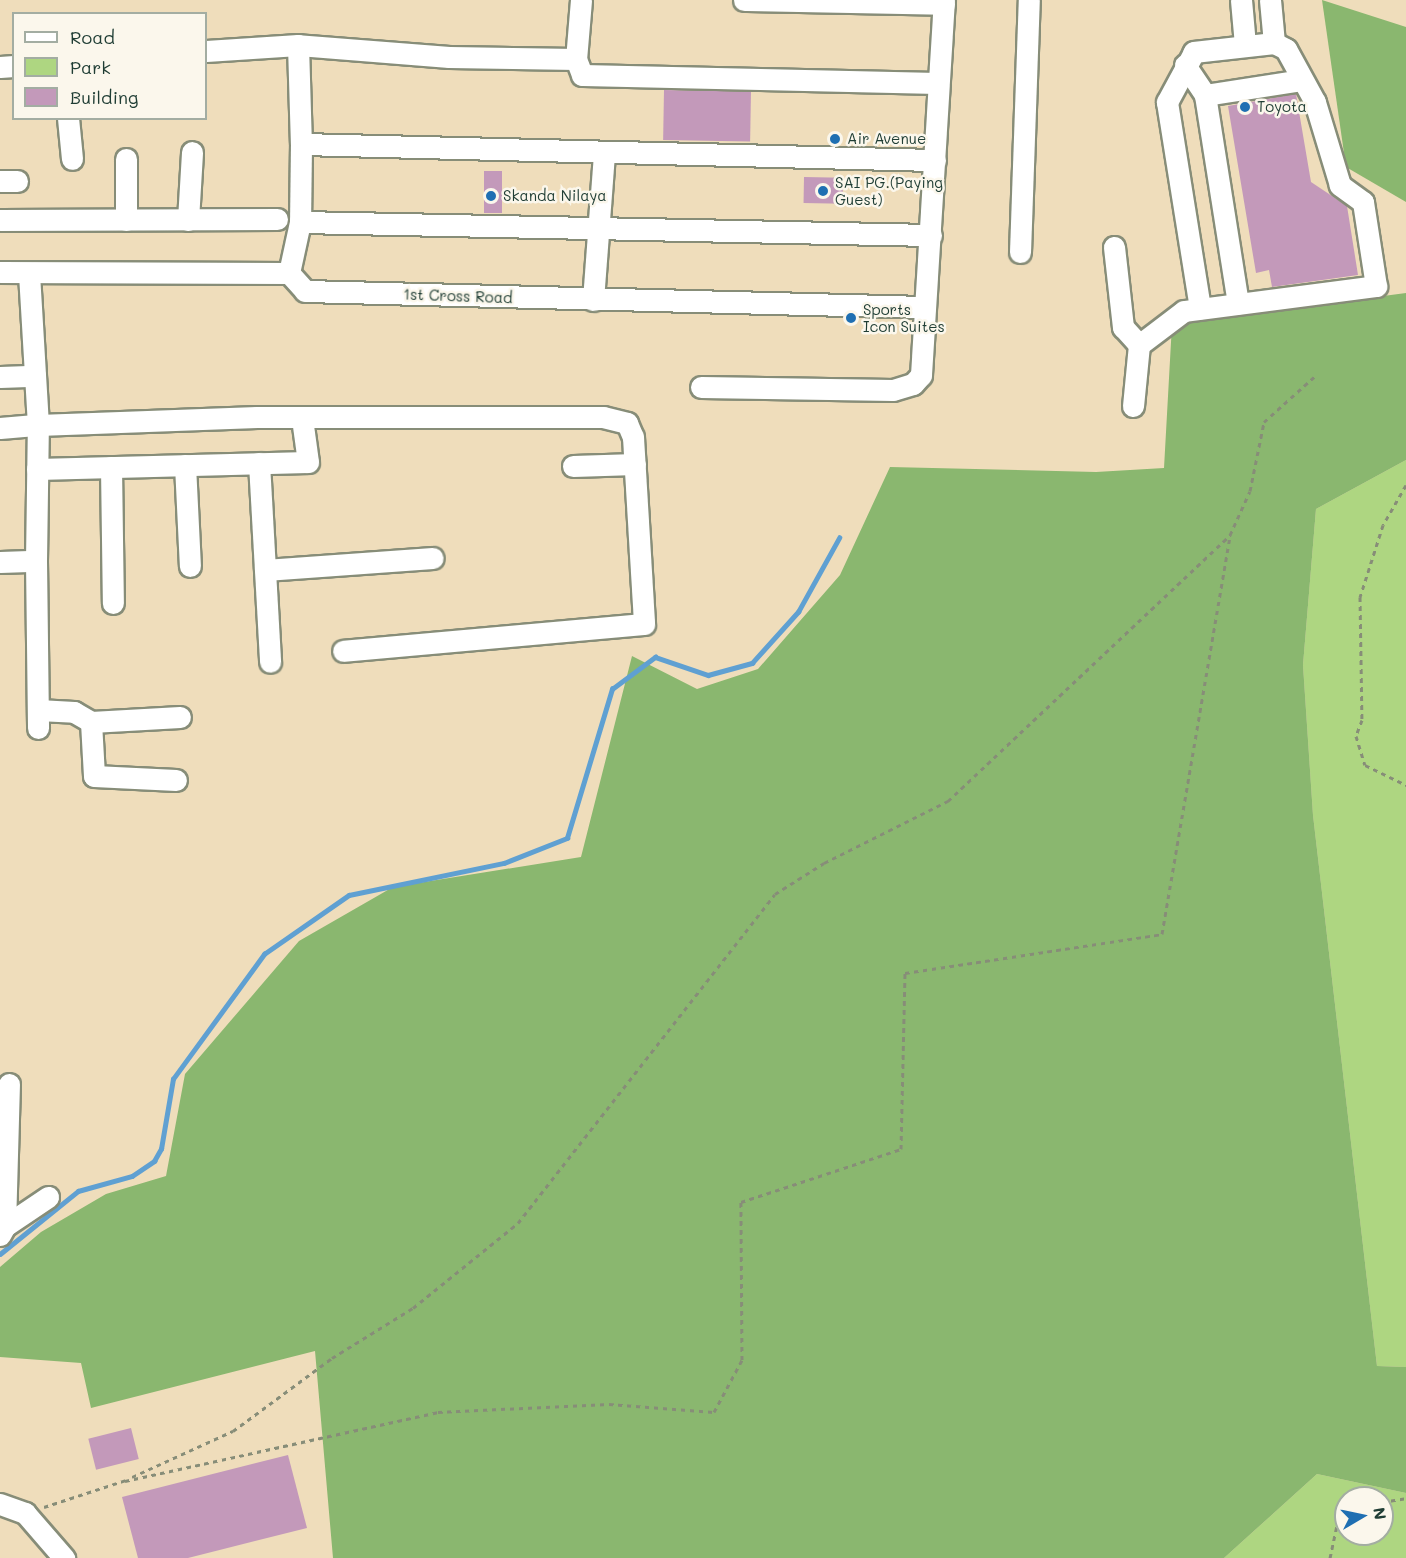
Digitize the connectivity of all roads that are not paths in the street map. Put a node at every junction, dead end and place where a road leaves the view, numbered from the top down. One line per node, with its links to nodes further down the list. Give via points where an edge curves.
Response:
1 (581, 0): 11 (street)
2 (744, 0): 6 (street)
3 (1029, 0): 31 (street)
4 (1241, 0): 9 (street)
5 (1270, 0): 7 (street)
6 (944, 2): 14 (street)
7 (1274, 43): 9 (street); 13 (street, via 1287,49)
8 (298, 45): 10 (street); 11 (street); 17 (street)
9 (1245, 45): 12 (street, via 1194,52)
10 (207, 51)
11 (576, 60): 14 (street, via 582,75)
12 (1185, 65): 15 (street); 38 (street, via 1167,102)
13 (1302, 80): 15 (street); 36 (street, via 1340,185 1363,202 1376,286)
14 (938, 83): 22 (street)
15 (1205, 94): 36 (street)
16 (68, 120): 20 (street)
17 (301, 144): 19 (street); 27 (street)
18 (192, 153): 26 (street)
19 (604, 154): 22 (street); 28 (street)
20 (72, 159)
21 (126, 159): 25 (street)
22 (935, 160): 29 (street)
23 (278, 219): 26 (street)
24 (0, 220): 25 (street)
25 (126, 220): 26 (street)
26 (188, 220)
27 (300, 222): 28 (street); 34 (street)
28 (596, 226): 29 (street); 35 (street)
29 (932, 235): 37 (street)
30 (1114, 247): 39 (street, via 1123,327)
31 (1020, 252)
32 (0, 272): 33 (street)
33 (29, 273): 34 (street); 40 (street)
34 (289, 273): 35 (street, 1st Cross Road, via 305,291)
35 (593, 300): 37 (street, 1st Cross Road)
36 (1238, 303): 38 (street)
37 (925, 307): 42 (street, via 921,375 903,389)
38 (1200, 308): 39 (street, via 1184,311)
39 (1139, 345): 43 (street)
40 (35, 376): 41 (street); 45 (street)
41 (0, 377)
42 (702, 387)
43 (1132, 406)
44 (302, 418): 45 (street); 47 (street, via 308,462); 48 (street, via 618,419 633,437)
45 (38, 425): 46 (street); 52 (street)
46 (0, 428)
47 (259, 464): 49 (street); 57 (street)
48 (635, 464): 50 (street); 59 (street, via 644,624)
49 (185, 465): 51 (street); 56 (street)
50 (573, 466)
51 (111, 467): 52 (street); 58 (street)
52 (37, 469): 54 (street)
53 (433, 558): 57 (street)
54 (36, 561): 55 (street); 62 (street, via 38,719 74,712)
55 (0, 562)
56 (190, 566)
57 (265, 570): 60 (street)
58 (113, 603)
59 (343, 651)
60 (270, 662)
61 (180, 717): 62 (street)
62 (91, 722): 63 (street, via 94,776)
63 (177, 780)
64 (9, 1084): 66 (street)
65 (48, 1197): 66 (street)
66 (3, 1231)
67 (0, 1504): 68 (street, via 25,1514)
68 (64, 1558)

